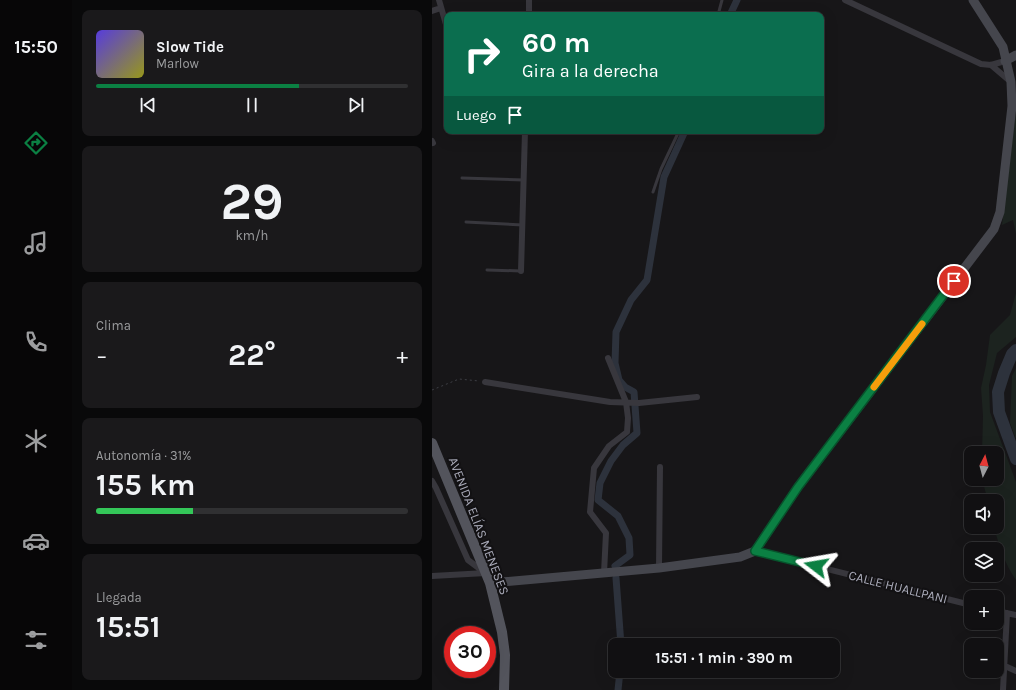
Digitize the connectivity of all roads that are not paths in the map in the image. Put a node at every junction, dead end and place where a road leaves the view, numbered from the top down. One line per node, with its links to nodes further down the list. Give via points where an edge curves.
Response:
1 (439, 0): 6 (street)
2 (529, 0): 8 (street)
3 (722, 0): 9 (lane)
4 (845, 0): 13 (street, via 980,64)
5 (973, 0): 12 (street, via 1003,47)
6 (441, 8): 7 (street); 10 (street)
7 (432, 11)
8 (529, 12)
9 (719, 12)
10 (444, 18)
11 (1016, 55): 12 (street)
12 (1005, 61): 13 (street); 14 (street)
13 (991, 65): 14 (street)
14 (1011, 82): 31 (street, via 1012,106 1000,212 994,229 798,487)
15 (525, 134): 18 (street)
16 (678, 134): 19 (lane)
17 (462, 178): 18 (lane)
18 (524, 180): 21 (street)
19 (653, 192)
20 (466, 222): 21 (lane)
21 (523, 225): 23 (street)
22 (487, 270): 23 (lane)
23 (521, 271)
24 (608, 358): 27 (street)
25 (485, 382): 27 (street)
26 (697, 397): 27 (street)
27 (629, 403): 34 (street, via 627,432 609,446 594,468 590,512 606,534)
28 (432, 443): 33 (main road, AVENIDA ELÍAS MENESES)
29 (660, 467): 32 (street)
30 (432, 482): 33 (street, via 468,560)
31 (755, 551): 32 (street, via 740,557); 37 (street, CALLE HUALLPANI)
32 (659, 568): 34 (street)
33 (486, 573): 35 (street); 36 (main road, AVENIDA ELÍAS MENESES)
34 (604, 573): 36 (street)
35 (432, 576)
36 (490, 583): 43 (main road, AVENIDA ELÍAS MENESES, via 502,632)
37 (964, 603)
38 (1004, 612): 39 (street)
39 (1007, 613): 40 (street); 41 (street)
40 (1016, 615)
41 (1005, 666): 42 (street); 44 (street)
42 (1016, 671)
43 (504, 690)
44 (1004, 690)

